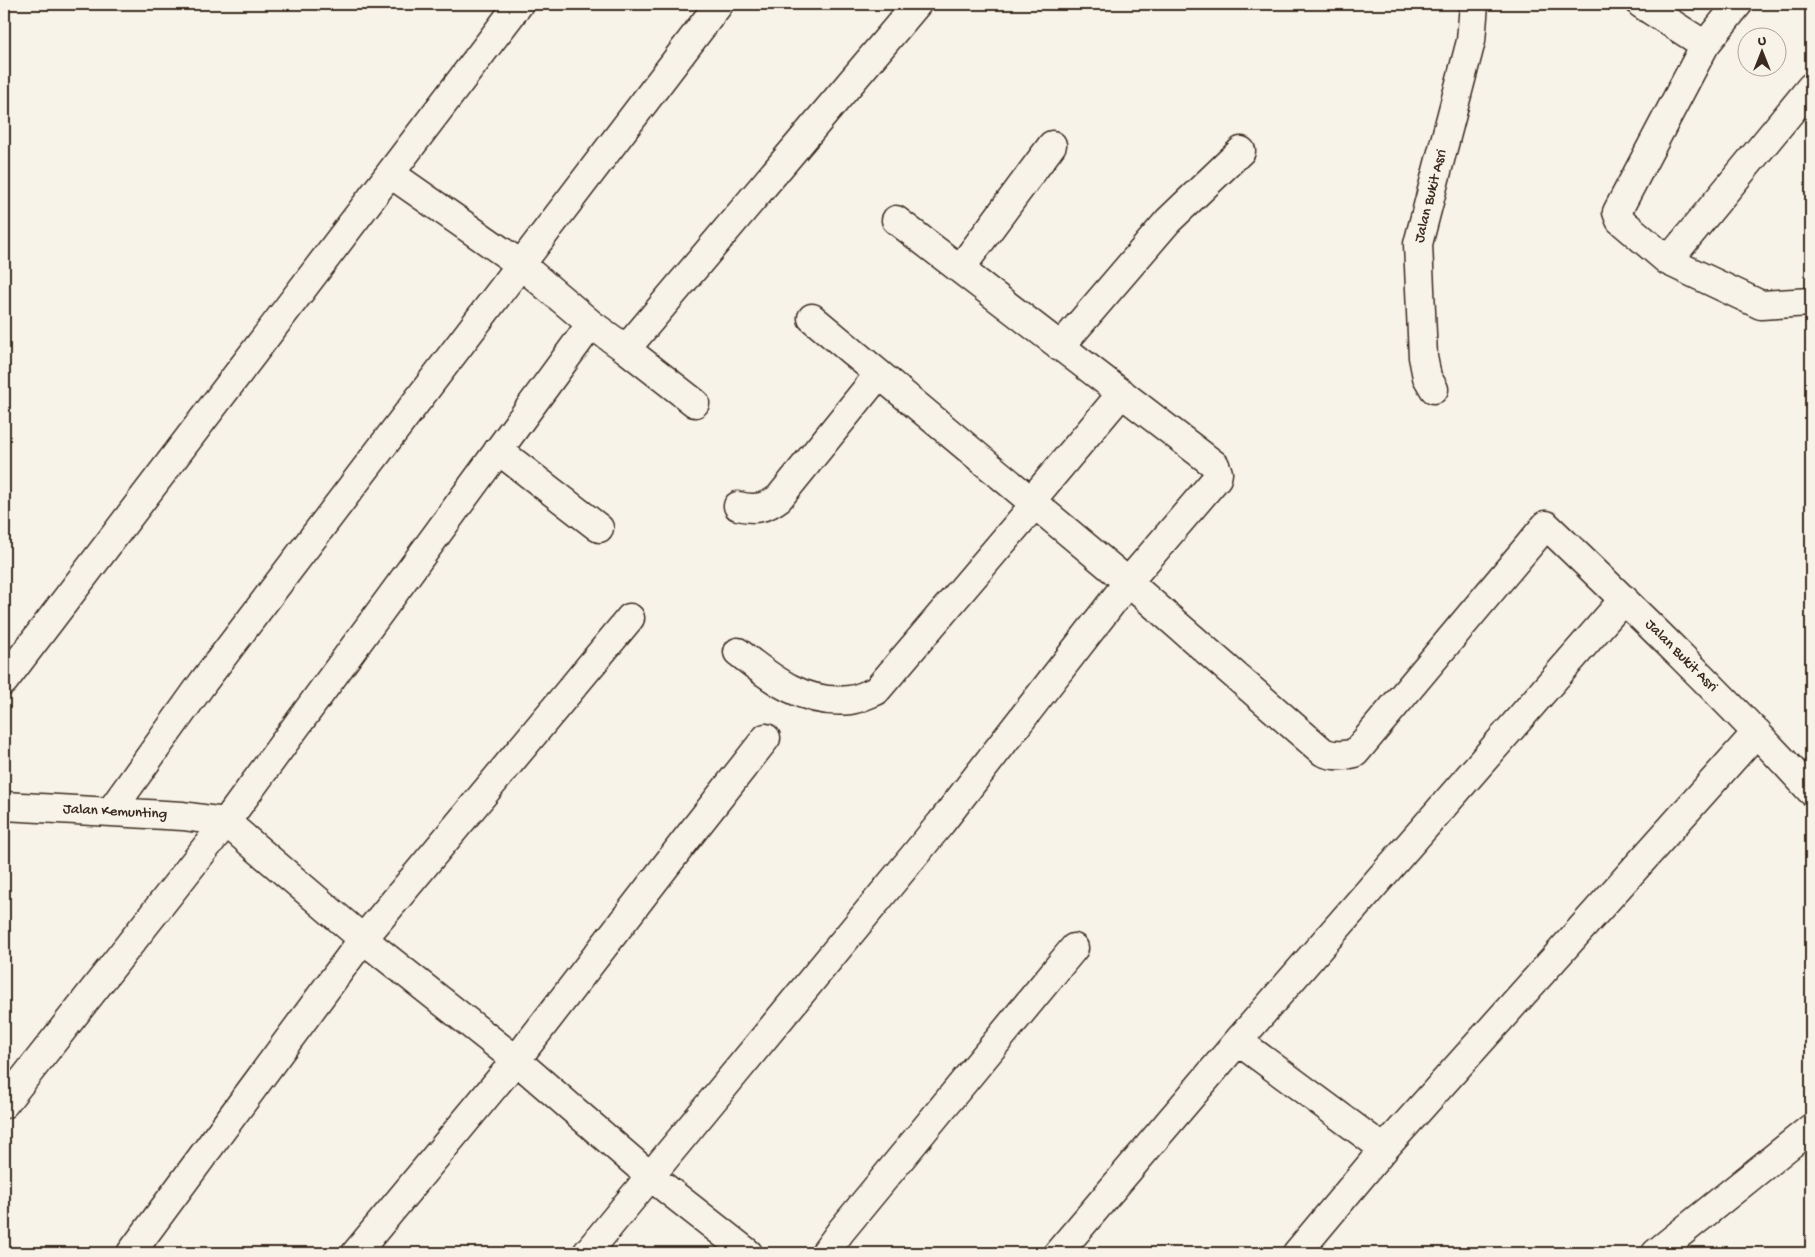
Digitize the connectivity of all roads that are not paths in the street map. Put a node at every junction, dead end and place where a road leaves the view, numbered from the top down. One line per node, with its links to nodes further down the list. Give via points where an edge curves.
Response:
1 (519, 4): 11 (street)
2 (719, 4): 14 (street)
3 (917, 4): 20 (street)
4 (1474, 4): 22 (street, Jalan Bukit Asri, via 1471,41 1418,244 1423,357 1427,377)
5 (1642, 4): 7 (street)
6 (1738, 4): 7 (street)
7 (1705, 45): 13 (street, via 1617,212 1620,220)
8 (1811, 87): 13 (street)
9 (1052, 145): 15 (street)
10 (1241, 151): 19 (street, via 1168,221)
11 (391, 174): 14 (street); 33 (street)
12 (896, 220): 15 (street)
13 (1668, 261): 16 (street, via 1761,305)
14 (520, 264): 18 (street); 38 (street, via 204,681)
15 (960, 269): 19 (street)
16 (1811, 302)
17 (812, 318): 21 (street)
18 (591, 324): 20 (street); 25 (street)
19 (1060, 347): 23 (street)
20 (626, 348): 24 (street)
21 (879, 374): 26 (street); 27 (street, via 780,498 763,508)
22 (1434, 389)
23 (1122, 393): 26 (street); 29 (street, via 1214,465 1218,473 1215,482)
24 (695, 403)
25 (498, 450): 28 (street); 39 (street)
26 (1033, 502): 29 (street); 32 (street, via 876,691 852,700 804,695 772,680)
27 (738, 506)
28 (599, 528)
29 (1128, 582): 30 (street, Jalan Bukit Asri, via 1323,752 1346,755 1355,752 1546,525); 47 (street, via 941,823)
30 (1624, 600): 34 (street, Jalan Bukit Asri); 42 (street)
31 (630, 618): 40 (street)
32 (738, 652)
33 (4, 681)
34 (1757, 732): 36 (street, Jalan Bukit Asri); 46 (street)
35 (766, 738): 43 (street)
36 (1811, 791)
37 (4, 806): 38 (street, Jalan Kemunting)
38 (111, 811): 39 (street, Jalan Kemunting)
39 (226, 822): 40 (street); 44 (street)
40 (363, 939): 43 (street); 48 (street)
41 (1074, 948): 52 (street)
42 (1238, 1041): 46 (street); 53 (street)
43 (516, 1060): 47 (street); 49 (street)
44 (4, 1104)
45 (1811, 1128): 55 (street)
46 (1384, 1149): 54 (street)
47 (650, 1176): 50 (street); 51 (street)
48 (131, 1253)
49 (356, 1253)
50 (587, 1253)
51 (748, 1253)
52 (824, 1253)
53 (1058, 1253)
54 (1297, 1253)
55 (1656, 1253)

